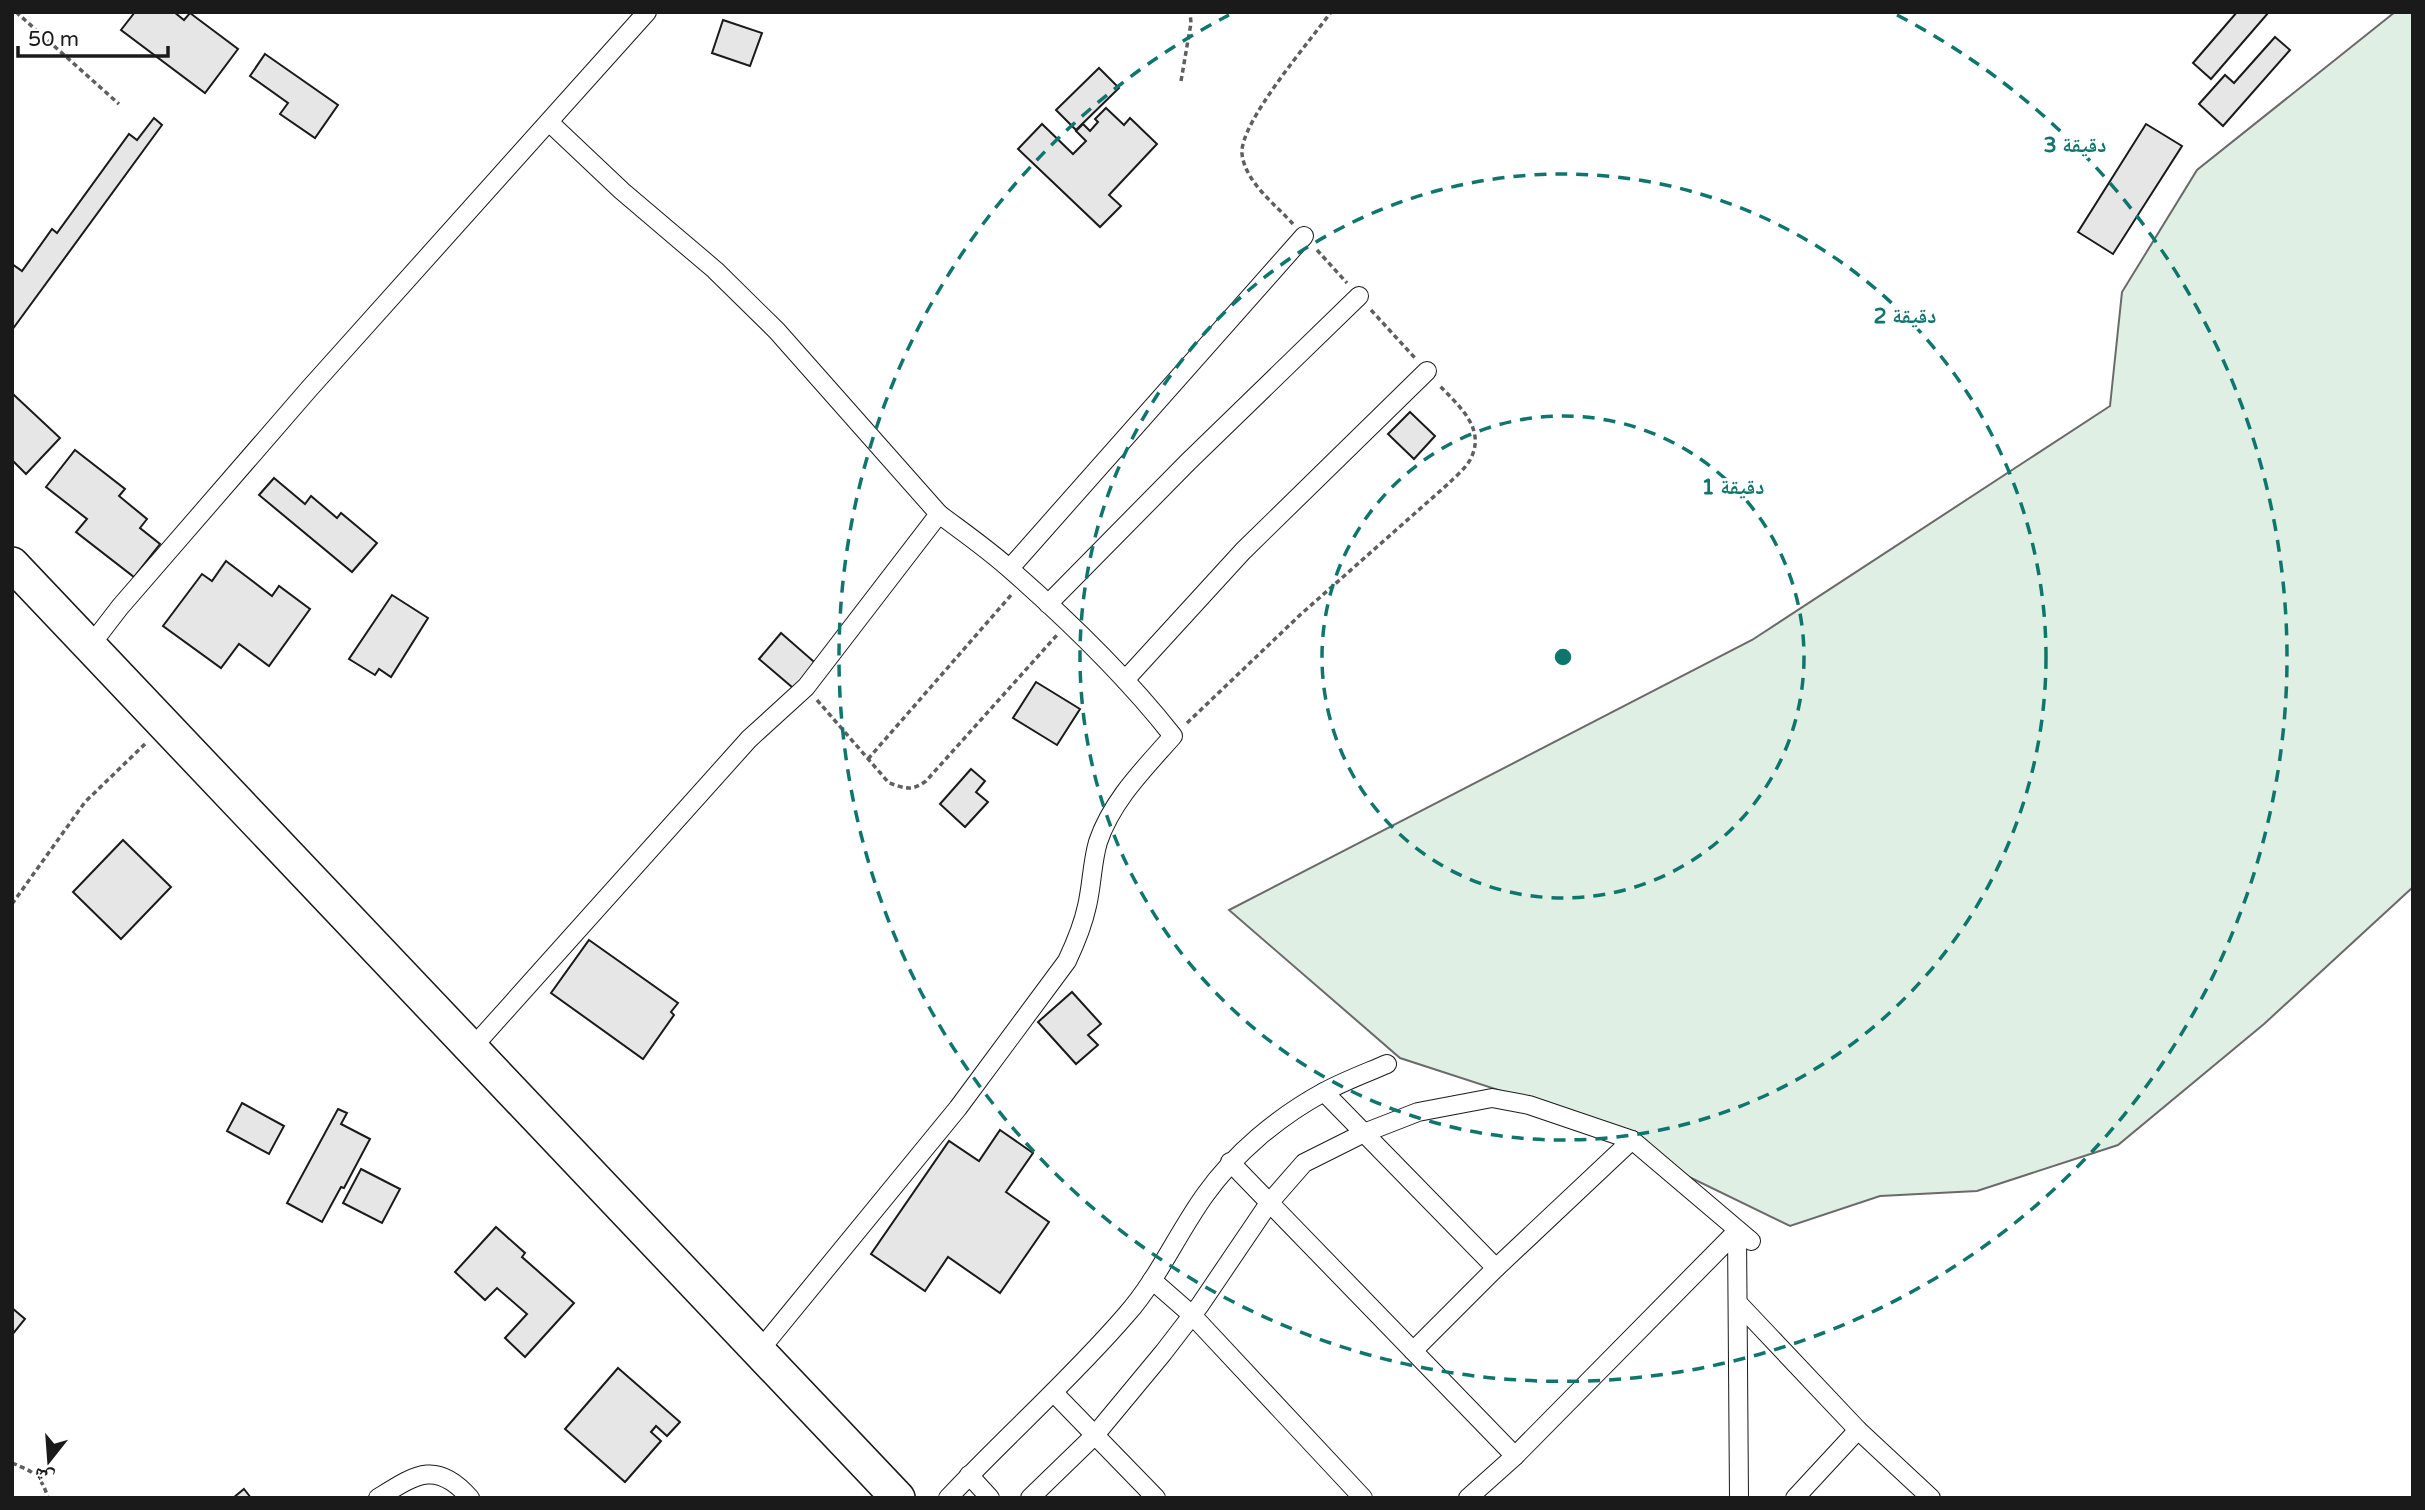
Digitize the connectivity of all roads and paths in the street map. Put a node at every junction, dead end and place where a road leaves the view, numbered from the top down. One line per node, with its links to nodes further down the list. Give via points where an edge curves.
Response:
1 (16, 12): 6 (path)
2 (647, 12): 7 (street)
3 (1190, 12): 5 (path)
4 (1331, 12): 8 (path, via 1254,118 1242,155 1250,177)
5 (1181, 81)
6 (119, 104)
7 (550, 121): 11 (street, via 777,331); 17 (street, via 309,389)
8 (1304, 236): 9 (path); 13 (street)
9 (1359, 296): 10 (path); 15 (street)
10 (1427, 371): 18 (street, via 1243,551); 21 (path, via 1475,430 1469,461)
11 (939, 514): 13 (street); 19 (street)
12 (12, 565): 17 (highway)
13 (1010, 568): 14 (street)
14 (1024, 581): 15 (street); 22 (path)
15 (1048, 604): 16 (street)
16 (1068, 623): 18 (street); 22 (path, via 916,788 889,783)
17 (90, 646): 20 (highway)
18 (1125, 680): 21 (street)
19 (806, 687): 22 (path); 24 (street, via 740,749)
20 (166, 725): 23 (path, via 85,802); 24 (highway)
21 (1173, 736): 36 (street, via 1106,823 1097,844 1087,907 1067,961 958,1108)
22 (868, 759)
23 (12, 904)
24 (472, 1048): 36 (highway)
25 (1387, 1064): 26 (street)
26 (1324, 1092): 27 (street); 29 (street, via 1272,1126)
27 (1364, 1133): 28 (street, via 1418,1112 1492,1098 1529,1105); 30 (street, via 1304,1163); 32 (street)
28 (1632, 1140): 31 (street); 32 (street)
29 (1230, 1162): 30 (street); 33 (street)
30 (1269, 1203): 35 (street); 37 (street)
31 (1744, 1236): 34 (street); 41 (street)
32 (1496, 1268): 37 (street)
33 (1152, 1280): 35 (street); 38 (street, via 1128,1314)
34 (1738, 1303): 39 (street); 54 (street)
35 (1192, 1315): 40 (street); 52 (street)
36 (759, 1351): 47 (highway)
37 (1413, 1351): 41 (street)
38 (1054, 1393): 40 (street); 43 (street)
39 (1858, 1430): 55 (street); 56 (street)
40 (1095, 1435): 50 (street); 51 (street)
41 (1515, 1456): 53 (street)
42 (12, 1463): 44 (path, via 43,1481)
43 (969, 1475): 48 (street); 49 (street)
44 (48, 1498)
45 (379, 1498): 46 (street, via 412,1477 426,1474 443,1476)
46 (470, 1498)
47 (898, 1498)
48 (948, 1498)
49 (990, 1498)
50 (1030, 1498)
51 (1156, 1498)
52 (1363, 1498)
53 (1468, 1498)
54 (1740, 1498)
55 (1795, 1498)
56 (1931, 1498)

